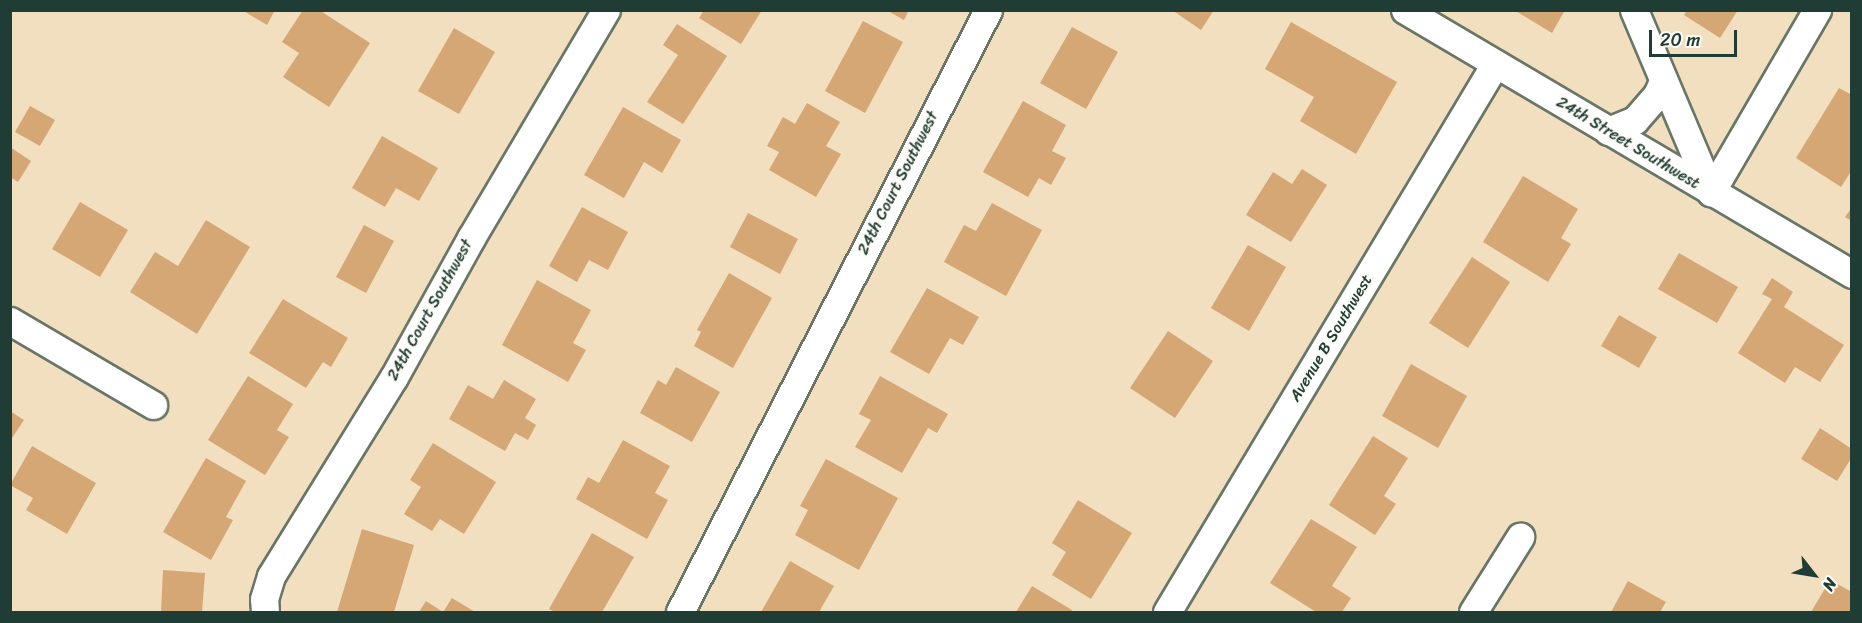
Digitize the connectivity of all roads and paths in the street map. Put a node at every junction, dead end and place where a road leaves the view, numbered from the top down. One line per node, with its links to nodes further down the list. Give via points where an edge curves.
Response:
1 (606, 10): 14 (street, 24th Court Southwest, via 471,237 394,377 271,576 264,599)
2 (988, 10): 15 (street, 24th Court Southwest)
3 (1405, 10): 6 (street, 24th Street Southwest)
4 (1634, 10): 7 (street)
5 (1817, 10): 9 (street)
6 (1495, 64): 8 (street, 24th Street Southwest); 16 (street, Avenue B Southwest)
7 (1662, 83): 8 (street, via 1657,95 1635,120); 9 (street)
8 (1608, 131): 9 (street, 24th Street Southwest)
9 (1711, 192): 10 (street, 24th Street Southwest)
10 (1851, 274)
11 (10, 321): 12 (street)
12 (153, 405)
13 (1520, 537): 17 (street)
14 (265, 612)
15 (680, 612)
16 (1167, 612)
17 (1473, 612)

